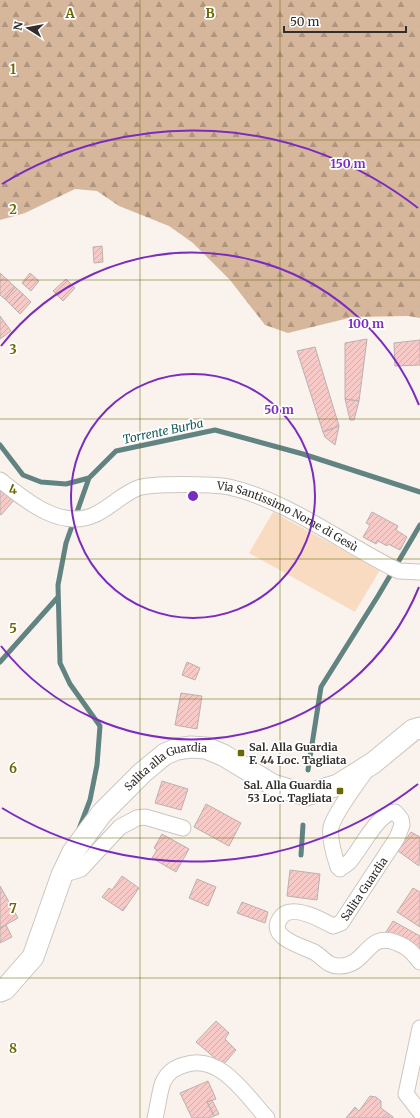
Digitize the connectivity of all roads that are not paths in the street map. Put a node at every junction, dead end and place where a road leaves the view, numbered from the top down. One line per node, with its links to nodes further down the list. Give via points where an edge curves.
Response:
1 (0, 480): 2 (street, Via Santissimo Nome di Gesù, via 35,505 61,518 78,520 95,515 138,488 154,485 227,487 261,496 400,571)
2 (420, 572)
3 (420, 728): 4 (main road, Salita alla Guardia, via 413,730)
4 (373, 763): 6 (main road, Salita alla Guardia, via 338,786 306,795 273,785 223,755 206,748 177,749 165,754 142,773 102,813 72,852); 7 (street, Salita Guardia, via 356,784 332,826 332,844 338,867 340,869 349,862 382,818 391,812 398,814 401,819 402,825 397,838 341,923 333,926 314,916 289,912 279,921 278,929 288,942 307,948 333,966 347,966 353,963 380,939 388,939 403,945 412,951)
5 (184, 828): 6 (street, via 145,817 137,818 120,827 81,869)
6 (62, 875): 8 (main road, Salita alla Guardia, via 33,957 5,989)
7 (420, 962)
8 (0, 991)
9 (420, 1028): 10 (street, via 406,1094)
10 (420, 1112)
11 (155, 1118): 12 (street, via 163,1083 168,1074 174,1068 198,1063 207,1064 229,1076)
12 (267, 1118)

